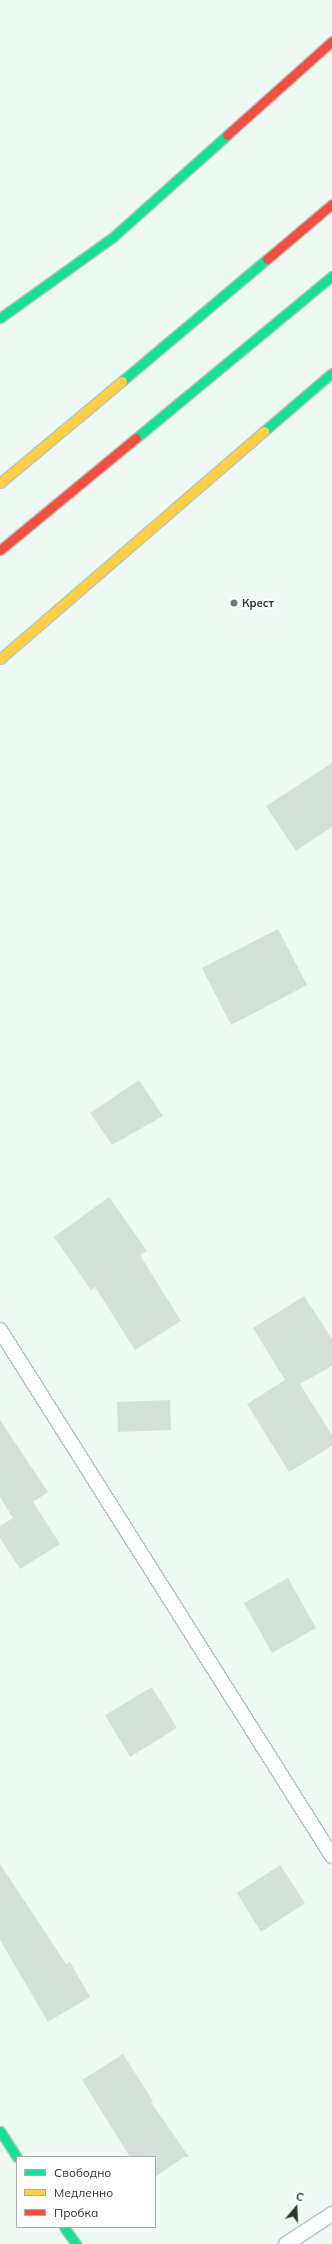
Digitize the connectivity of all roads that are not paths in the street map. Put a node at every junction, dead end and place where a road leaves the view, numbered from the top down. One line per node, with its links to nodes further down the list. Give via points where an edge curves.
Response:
1 (332, 41): 4 (main road, via 113,238)
2 (332, 204): 6 (main road)
3 (332, 276): 7 (main road)
4 (0, 318)
5 (332, 373): 8 (main road)
6 (0, 483)
7 (0, 550)
8 (0, 659)
9 (0, 1330): 10 (lane)
10 (332, 1856)
11 (0, 2131): 12 (main road)
12 (16, 2156)
13 (332, 2214): 16 (lane)
14 (65, 2228): 15 (main road)
15 (76, 2244)
16 (286, 2244)

